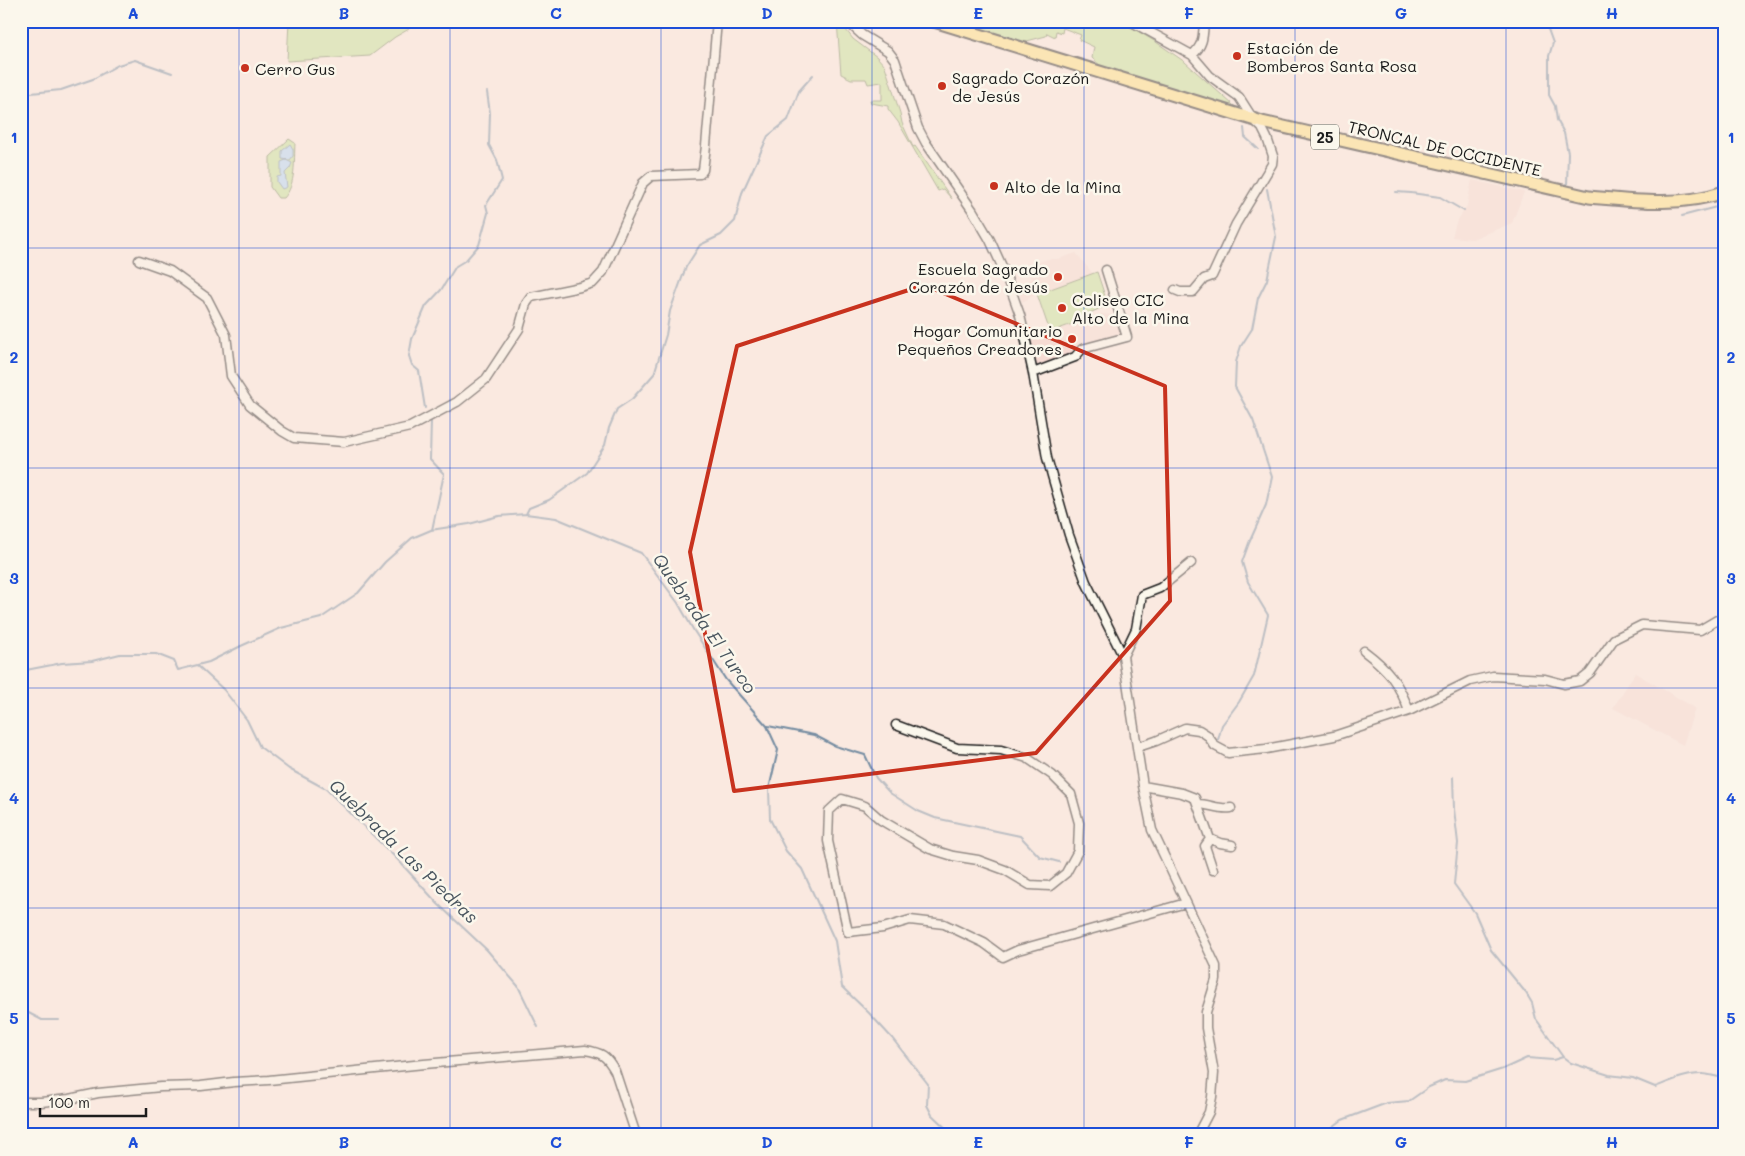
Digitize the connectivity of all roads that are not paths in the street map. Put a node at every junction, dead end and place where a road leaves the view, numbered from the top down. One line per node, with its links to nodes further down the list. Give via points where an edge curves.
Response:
1 (717, 21): 9 (street, via 706,146 700,174 648,178 603,272 593,283 530,297 519,329 486,379 457,402 410,427 344,442 294,438 250,405 231,376 226,335 207,298 170,270)
2 (847, 21): 12 (street, via 888,51 895,60 926,144 973,211 997,253 1020,315)
3 (934, 21): 7 (main road, TRONCAL DE OCCIDENTE / 25)
4 (1204, 21): 6 (street, via 1203,40)
5 (1136, 23): 6 (street)
6 (1192, 55): 7 (street, via 1210,76 1239,97)
7 (1253, 119): 8 (main road, TRONCAL DE OCCIDENTE / 25, via 1589,197 1674,202); 11 (street, via 1267,138 1272,164 1236,224 1212,276 1204,278 1193,292)
8 (1724, 192)
9 (139, 260)
10 (1106, 270): 12 (street, via 1127,337 1082,349 1074,357)
11 (1175, 290)
12 (1033, 372): 16 (street, via 1047,458 1069,535 1086,582)
13 (1191, 563): 16 (street, via 1160,588 1142,595 1136,629)
14 (1724, 618): 17 (street, via 1700,630 1642,625 1614,639 1590,673 1580,681 1564,684 1545,679 1493,676 1470,681)
15 (1364, 651): 17 (street, via 1383,665 1392,677)
16 (1123, 656): 19 (street)
17 (1409, 711): 19 (street, via 1334,736 1240,753 1228,753 1199,730 1185,728)
18 (896, 725): 26 (street, via 957,748 1001,750 1027,758 1052,775 1071,794 1079,823 1078,851 1066,873 1050,886 1030,885 1006,870 978,860 930,850 881,820 866,806 842,799 830,811 828,841 848,932 882,928 910,920 944,924 984,943 1003,957)
19 (1138, 747): 20 (street)
20 (1142, 786): 21 (street, via 1182,793 1195,798); 26 (street, via 1152,830)
21 (1198, 804): 22 (street); 23 (street)
22 (1230, 808)
23 (1210, 838): 24 (street); 25 (street, via 1205,846)
24 (1232, 845)
25 (1213, 870)
26 (1186, 903): 29 (street, via 1212,956 1216,973 1206,1012 1214,1073 1212,1097 1209,1112)
27 (21, 1102): 28 (street, via 585,1050 600,1052 609,1061)
28 (636, 1135)
29 (1197, 1135)

